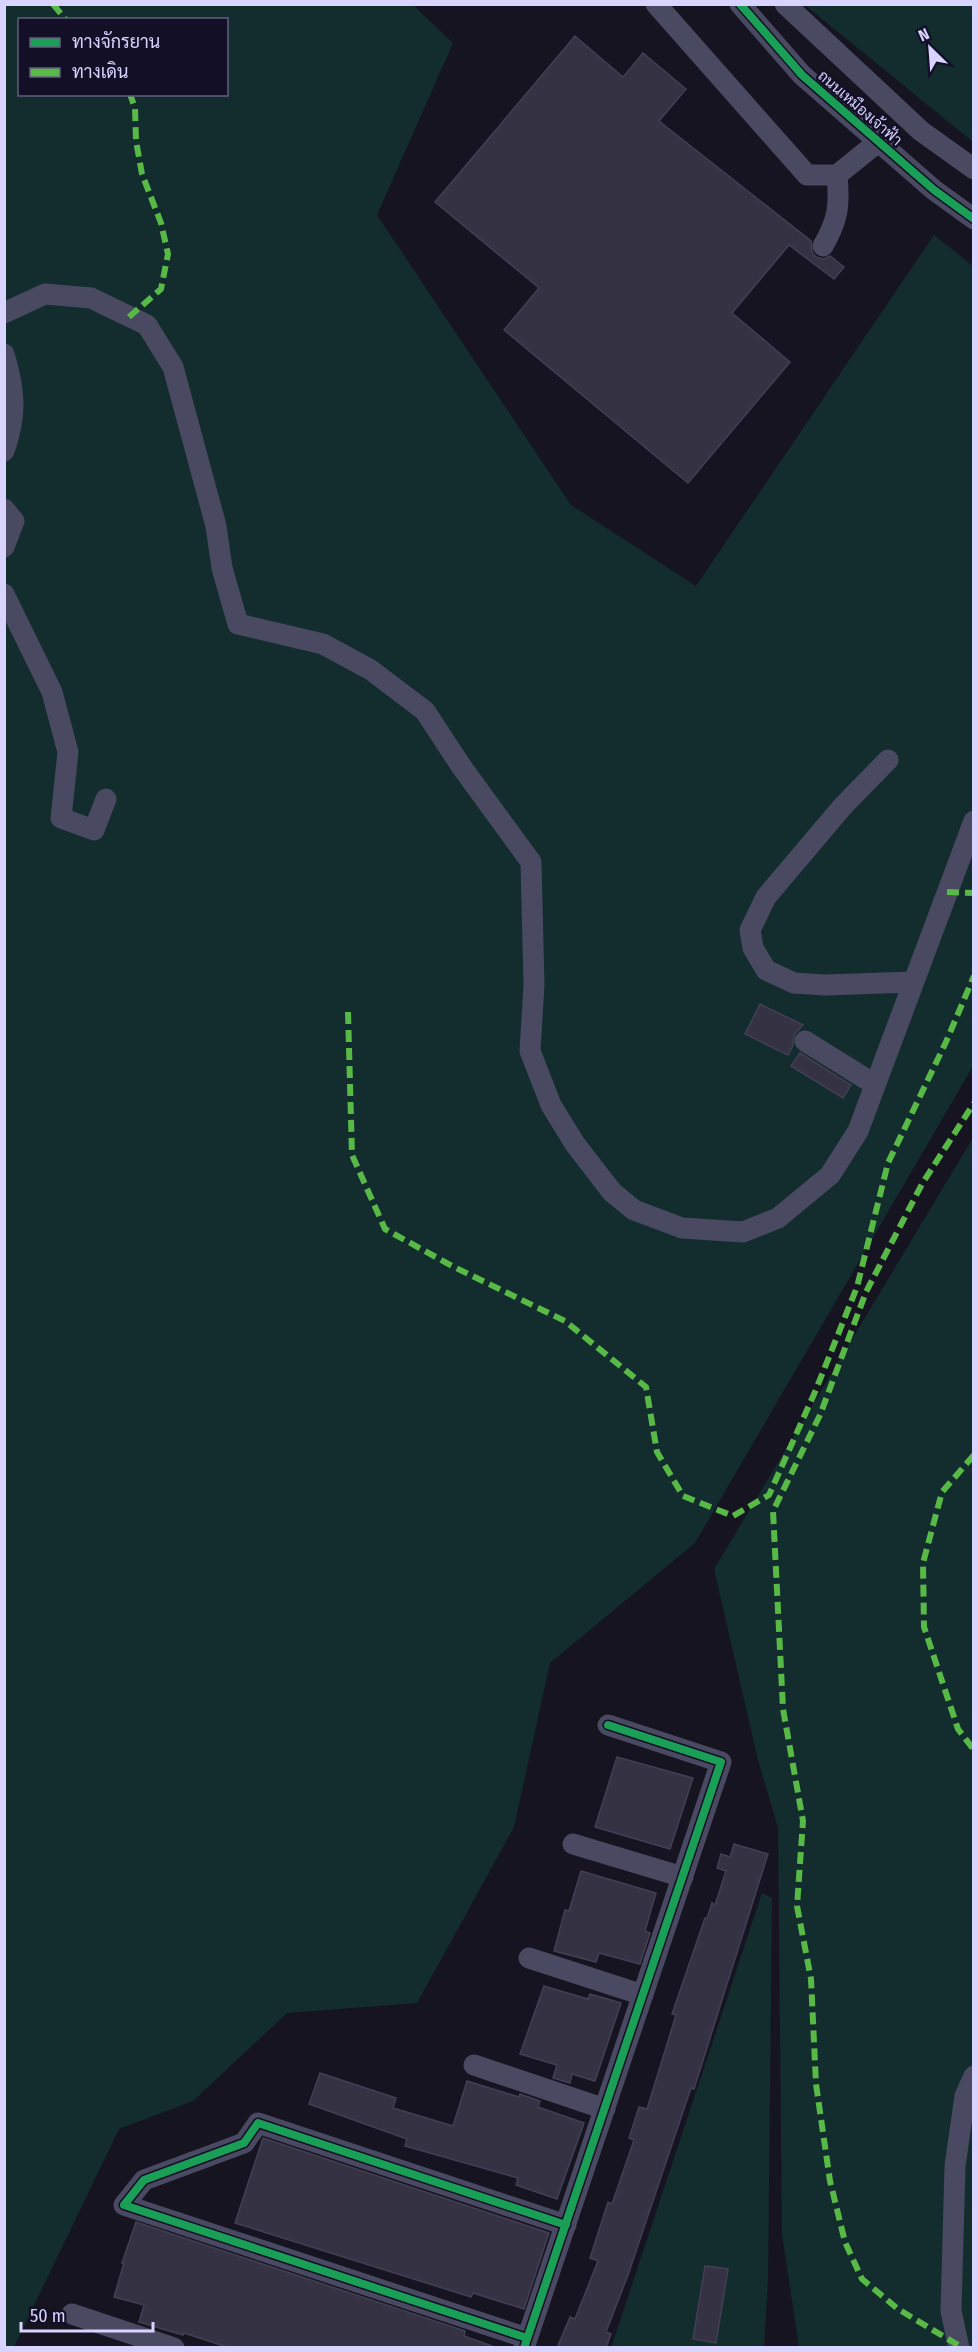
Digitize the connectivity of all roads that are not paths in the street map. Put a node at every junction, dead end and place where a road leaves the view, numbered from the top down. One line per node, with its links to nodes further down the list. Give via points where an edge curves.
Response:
1 (656, 4): 6 (street, via 807,175)
2 (740, 4): 4 (street, ถนนเหมืองเจ้าฟ้า, via 802,75)
3 (785, 4): 5 (street, ถนนเหมืองเจ้าฟ้า, via 921,131)
4 (878, 142): 6 (street); 7 (street, ถนนเหมืองเจ้าฟ้า)
5 (974, 169)
6 (837, 175): 8 (street, via 840,201 835,225)
7 (974, 219)
8 (823, 246)
9 (4, 313): 20 (street, via 45,294 91,298 147,325 173,367 238,624 324,644 371,670 425,711 531,862 534,985 530,1051 551,1105 612,1192 634,1210 682,1228 743,1232 778,1218 830,1175 858,1131)
10 (4, 354): 11 (street, via 14,387 12,428)
11 (4, 451)
12 (4, 509): 13 (street, via 14,521)
13 (4, 547)
14 (4, 594): 16 (street, via 52,692 68,752 61,818 94,830)
15 (888, 760): 18 (street, via 843,806 766,897 750,930 753,948 766,970 794,983)
16 (106, 799)
17 (974, 821): 18 (street)
18 (913, 982): 20 (street)
19 (805, 1041): 20 (street)
20 (874, 1084)
21 (608, 1725): 23 (street, via 721,1762)
22 (573, 1844): 23 (street)
23 (683, 1877): 25 (street)
24 (529, 1958): 25 (street)
25 (643, 1995): 28 (street)
26 (474, 2065): 28 (street)
27 (974, 2076): 33 (street, via 964,2096 956,2166 951,2311)
28 (605, 2109): 29 (street)
29 (566, 2225): 31 (street); 31 (street, via 258,2123 244,2143 144,2180 124,2205)
30 (72, 2314): 32 (street)
31 (525, 2343)
32 (174, 2348)
33 (959, 2348)

